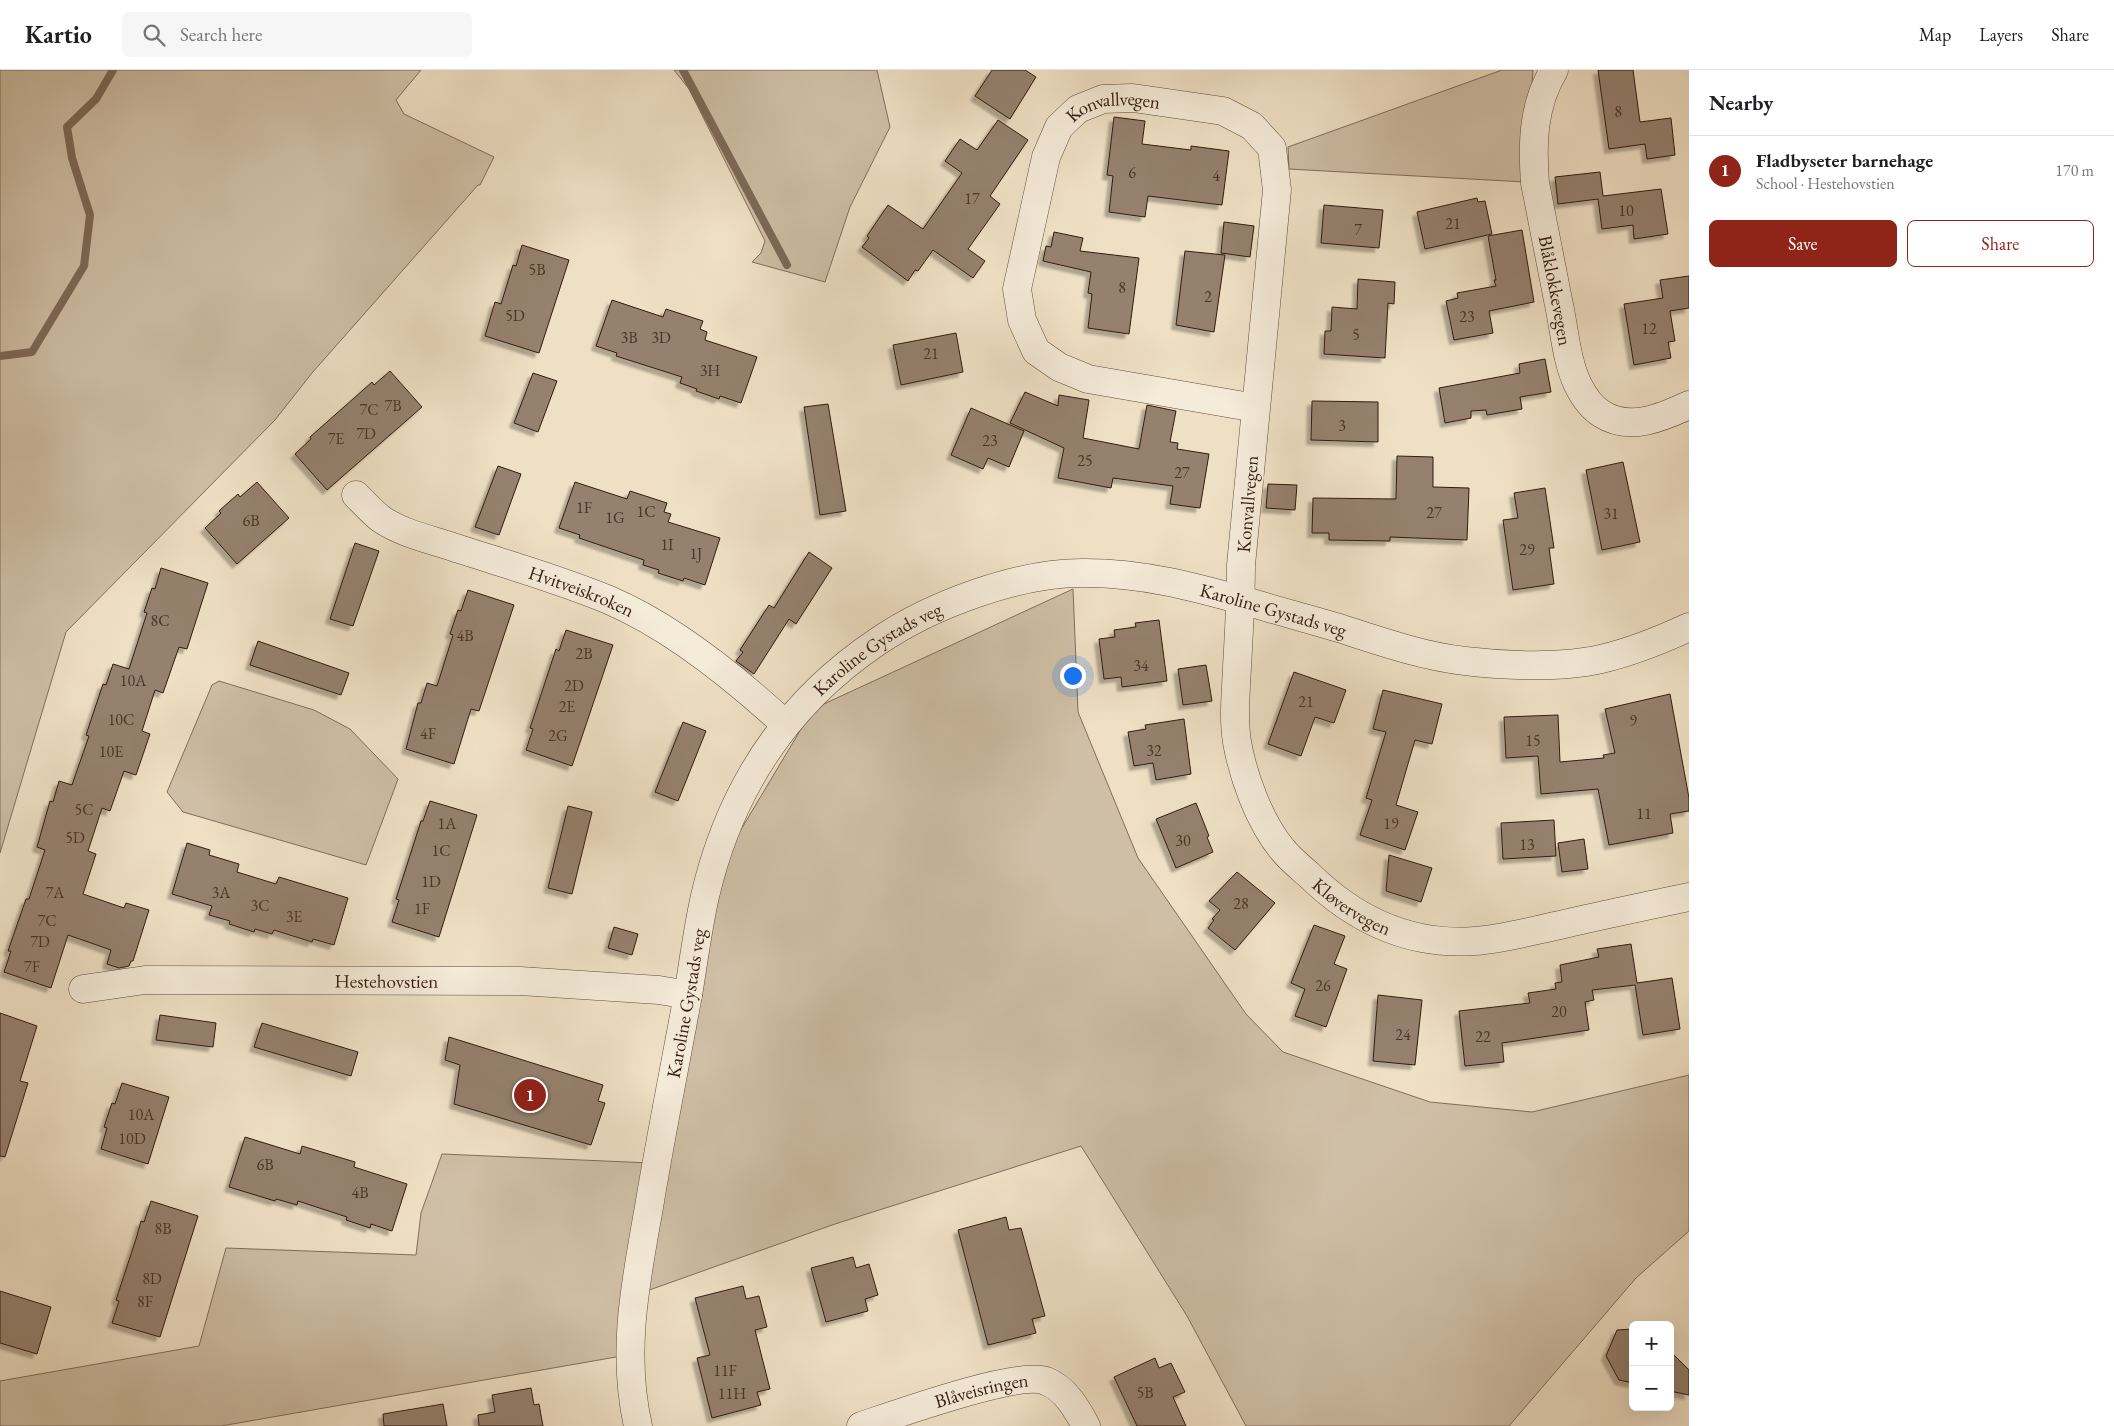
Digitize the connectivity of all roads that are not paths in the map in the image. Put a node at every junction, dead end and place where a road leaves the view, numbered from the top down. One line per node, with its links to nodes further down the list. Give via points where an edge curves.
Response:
1 (1554, 70): 2 (street, Blåklokkevegen, via 1538,107 1533,156 1535,183 1569,356 1578,385 1602,414 1618,421 1639,422 1662,417)
2 (1689, 405)
3 (1256, 408): 3 (street, Konvallvegen, via 1277,190 1272,148 1252,126 1223,111 1134,98 1103,99 1078,109 1059,127 1046,157 1017,289 1022,320 1036,351 1059,368 1088,378); 5 (street, Konvallvegen, via 1241,565)
4 (356, 495): 7 (street, Hvitveiskroken, via 381,519 404,531 609,600 653,621 761,702)
5 (1241, 600): 6 (street, Karoline Gystads veg, via 1403,649 1462,661 1516,665 1598,660 1662,640); 7 (street, Karoline Gystads veg, via 1180,583 1116,574 1081,572 1032,577 997,586 890,632 830,677); 8 (street, Kløvervegen, via 1235,699 1236,740 1243,770 1281,849 1354,913 1413,937 1475,941)
6 (1689, 627)
7 (785, 724): 10 (street, Karoline Gystads veg, via 736,802 719,849 705,897)
8 (1689, 897)
9 (83, 989): 10 (street, Hestehovstien, via 145,980 520,981 660,990)
10 (688, 995): 11 (street, Karoline Gystads veg, via 660,1137 631,1314 629,1359)
11 (638, 1426)
12 (861, 1426): 13 (street, Blåveisringen, via 1024,1378 1046,1380 1061,1391)
13 (1086, 1426)

